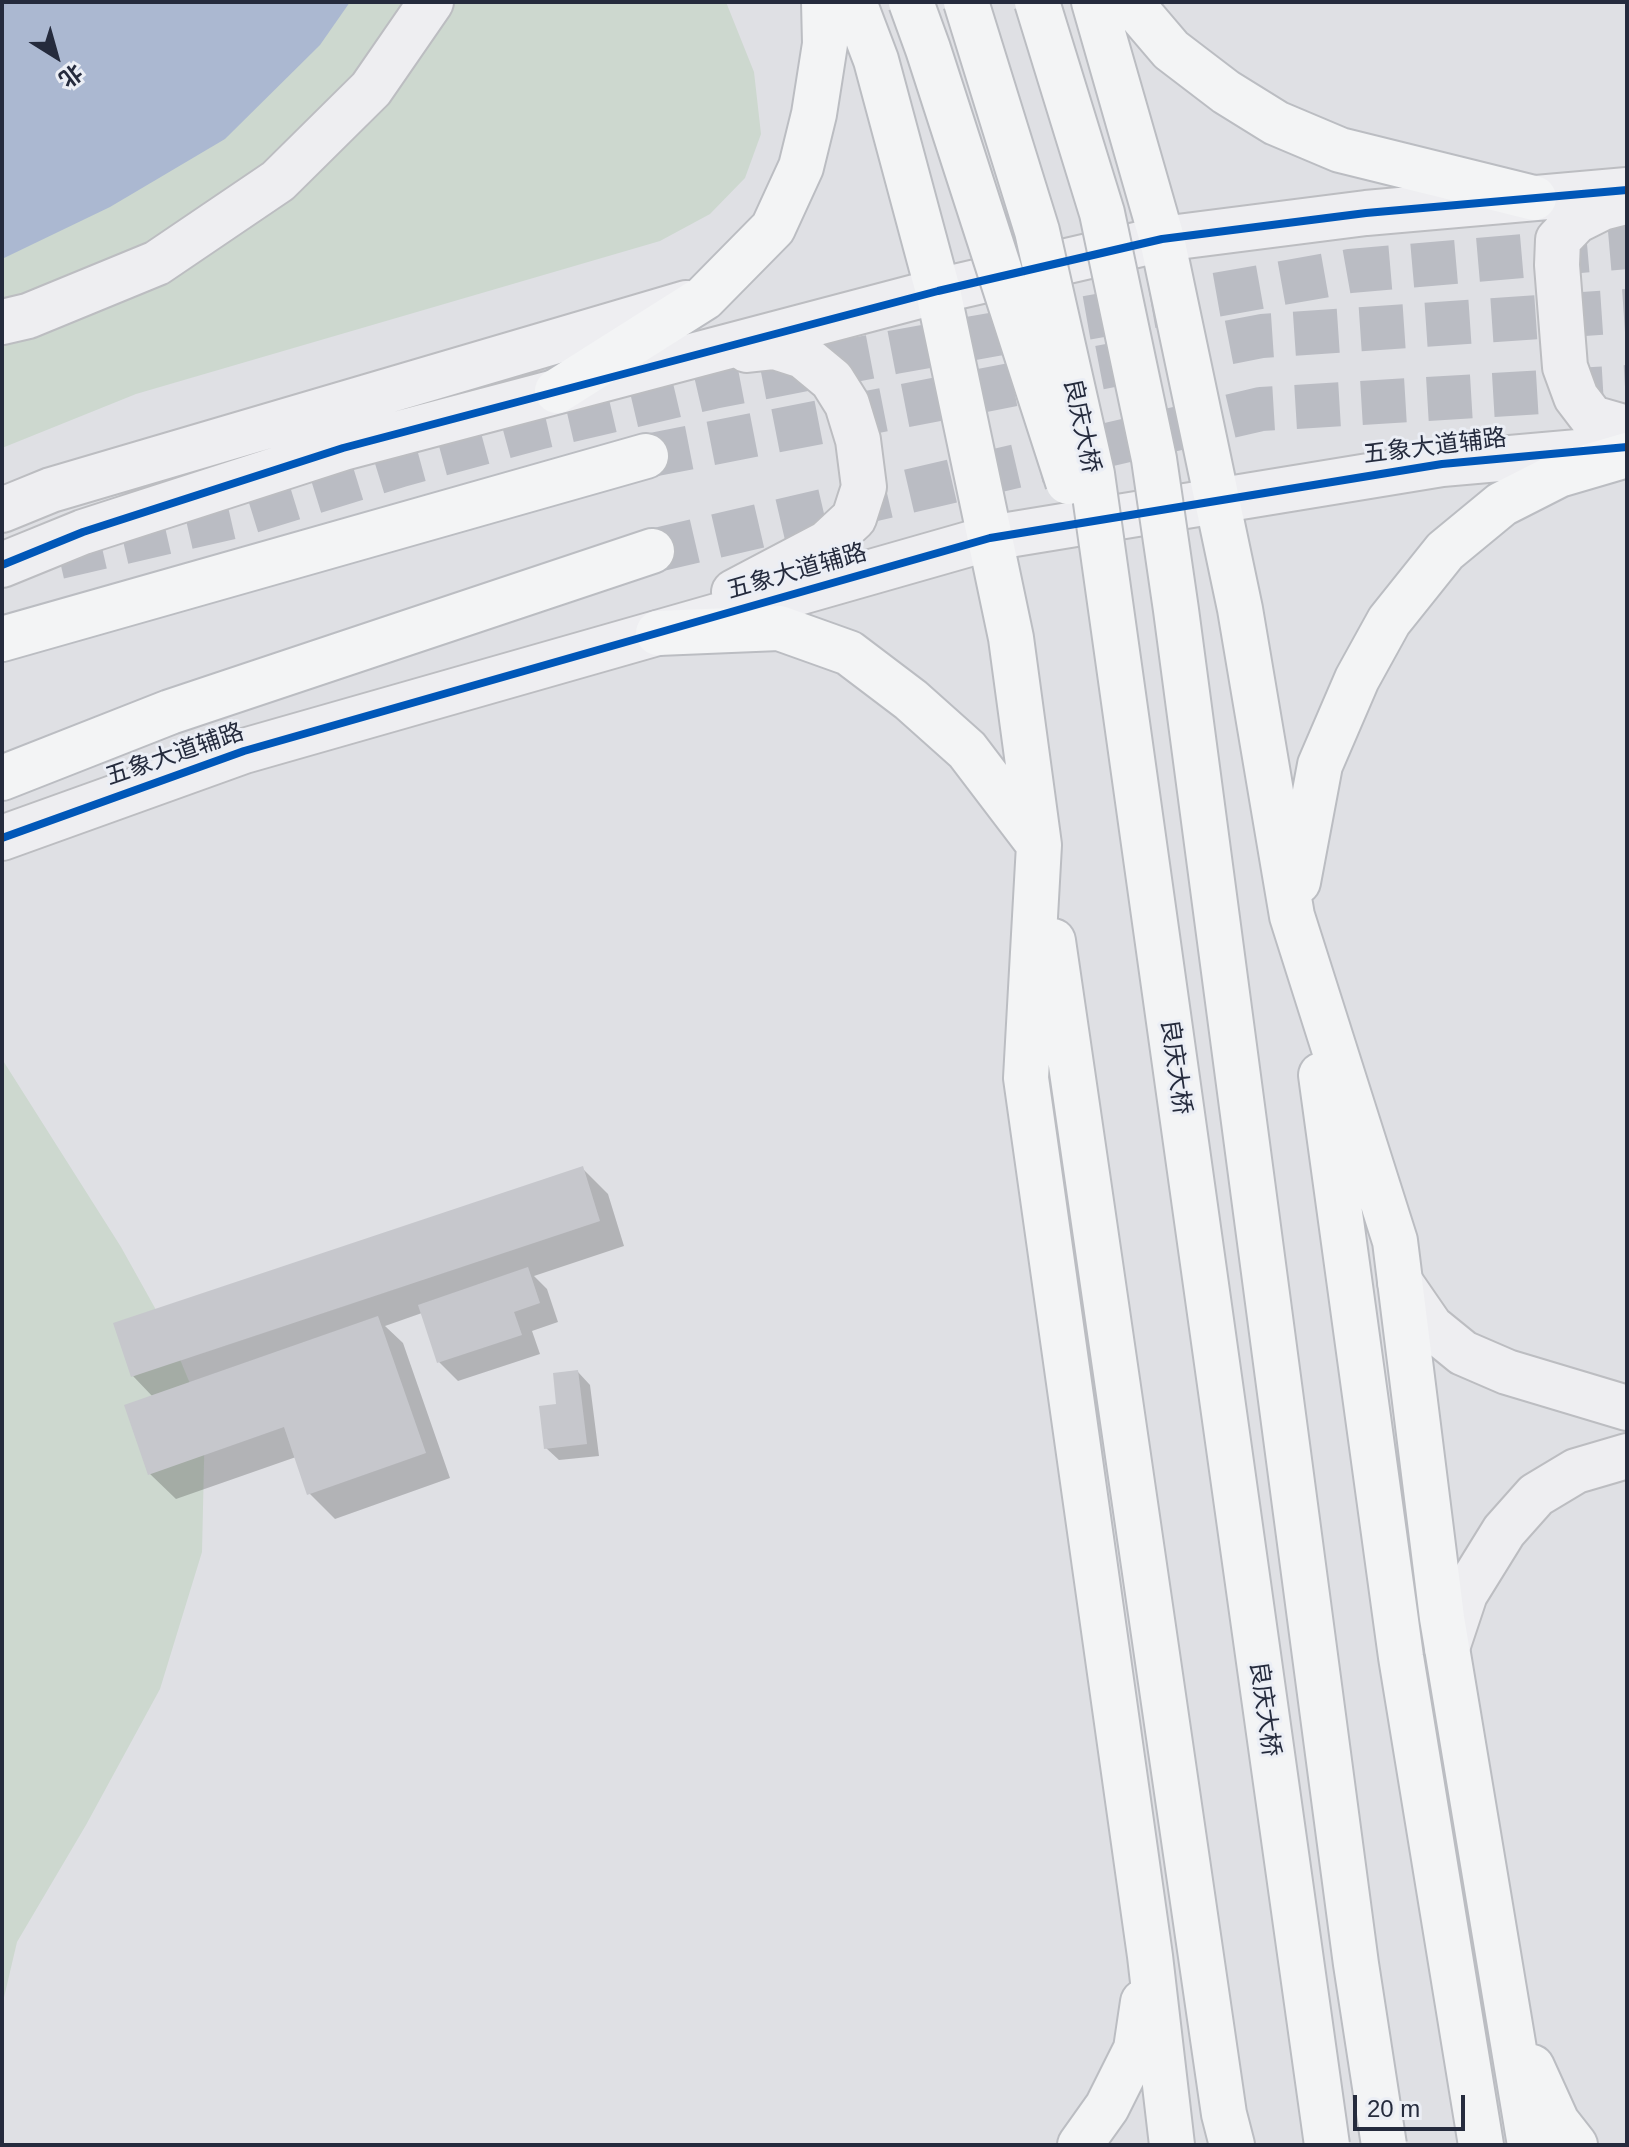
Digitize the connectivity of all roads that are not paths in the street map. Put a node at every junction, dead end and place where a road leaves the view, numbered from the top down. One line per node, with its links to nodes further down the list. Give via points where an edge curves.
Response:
1 (431, 2): 15 (street, via 371,89 278,181 157,263)
2 (824, 2): 14 (main road, via 825,44 801,167 773,228)
3 (854, 2): 13 (main road, via 876,60)
4 (911, 2): 27 (main road, bridge)
5 (966, 2): 27 (main road, 良庆大桥, bridge, via 1037,231 1092,474)
6 (1037, 2): 44 (main road, bridge, via 1102,213 1154,459)
7 (1094, 2): 12 (main road)
8 (1130, 2): 10 (main road, via 1171,50 1276,123 1340,150)
9 (1627, 190): 10 (street)
10 (1534, 198): 12 (street)
11 (1627, 202): 18 (street, via 1576,221 1558,240 1557,265 1565,367 1576,397 1592,418)
12 (1162, 239): 13 (street); 22 (main road)
13 (938, 291): 16 (street); 24 (main road)
14 (704, 298): 17 (main road); 23 (street, via 51,490)
15 (2, 322)
16 (686, 357): 17 (street); 28 (street, via 775,347 803,356 832,380 847,404 864,487 854,518 827,543)
17 (557, 391): 26 (street, via 343,448 83,532)
18 (1627, 428)
19 (1627, 447): 22 (street, 五象大道辅路, via 1442,464)
20 (1627, 455): 33 (main road, via 1559,475 1502,504 1445,551 1389,621 1320,765)
21 (646, 456): 29 (main road)
22 (1217, 500): 24 (street, 五象大道辅路); 33 (main road)
23 (2, 510)
24 (990, 538): 28 (street, 五象大道辅路); 32 (main road, via 1011,638)
25 (652, 551): 30 (main road, via 170,712)
26 (2, 565)
27 (1113, 622): 43 (main road, 良庆大桥, bridge)
28 (658, 633): 31 (street, 五象大道辅路, via 244,751); 32 (main road, via 779,628 849,653 967,750)
29 (2, 639)
30 (2, 778)
31 (2, 838)
32 (1039, 845): 38 (main road, via 1026,1078); 42 (main road)
33 (1292, 916): 34 (main road, via 1395,1241); 45 (main road, via 1320,1072 1401,1657)
34 (1400, 1282): 35 (street, via 1431,1327 1463,1353 1507,1372); 37 (main road)
35 (1627, 1408)
36 (1627, 1456): 37 (street, via 1576,1471 1536,1495 1504,1531 1465,1594)
37 (1447, 1648): 39 (main road)
38 (1150, 1956): 40 (main road, via 1136,2049 1107,2107); 41 (main road)
39 (1506, 2009): 46 (main road); 47 (main road, via 1557,2122)
40 (1080, 2145)
41 (1172, 2145)
42 (1232, 2145)
43 (1327, 2145)
44 (1384, 2145)
45 (1481, 2145)
46 (1530, 2145)
47 (1575, 2145)

